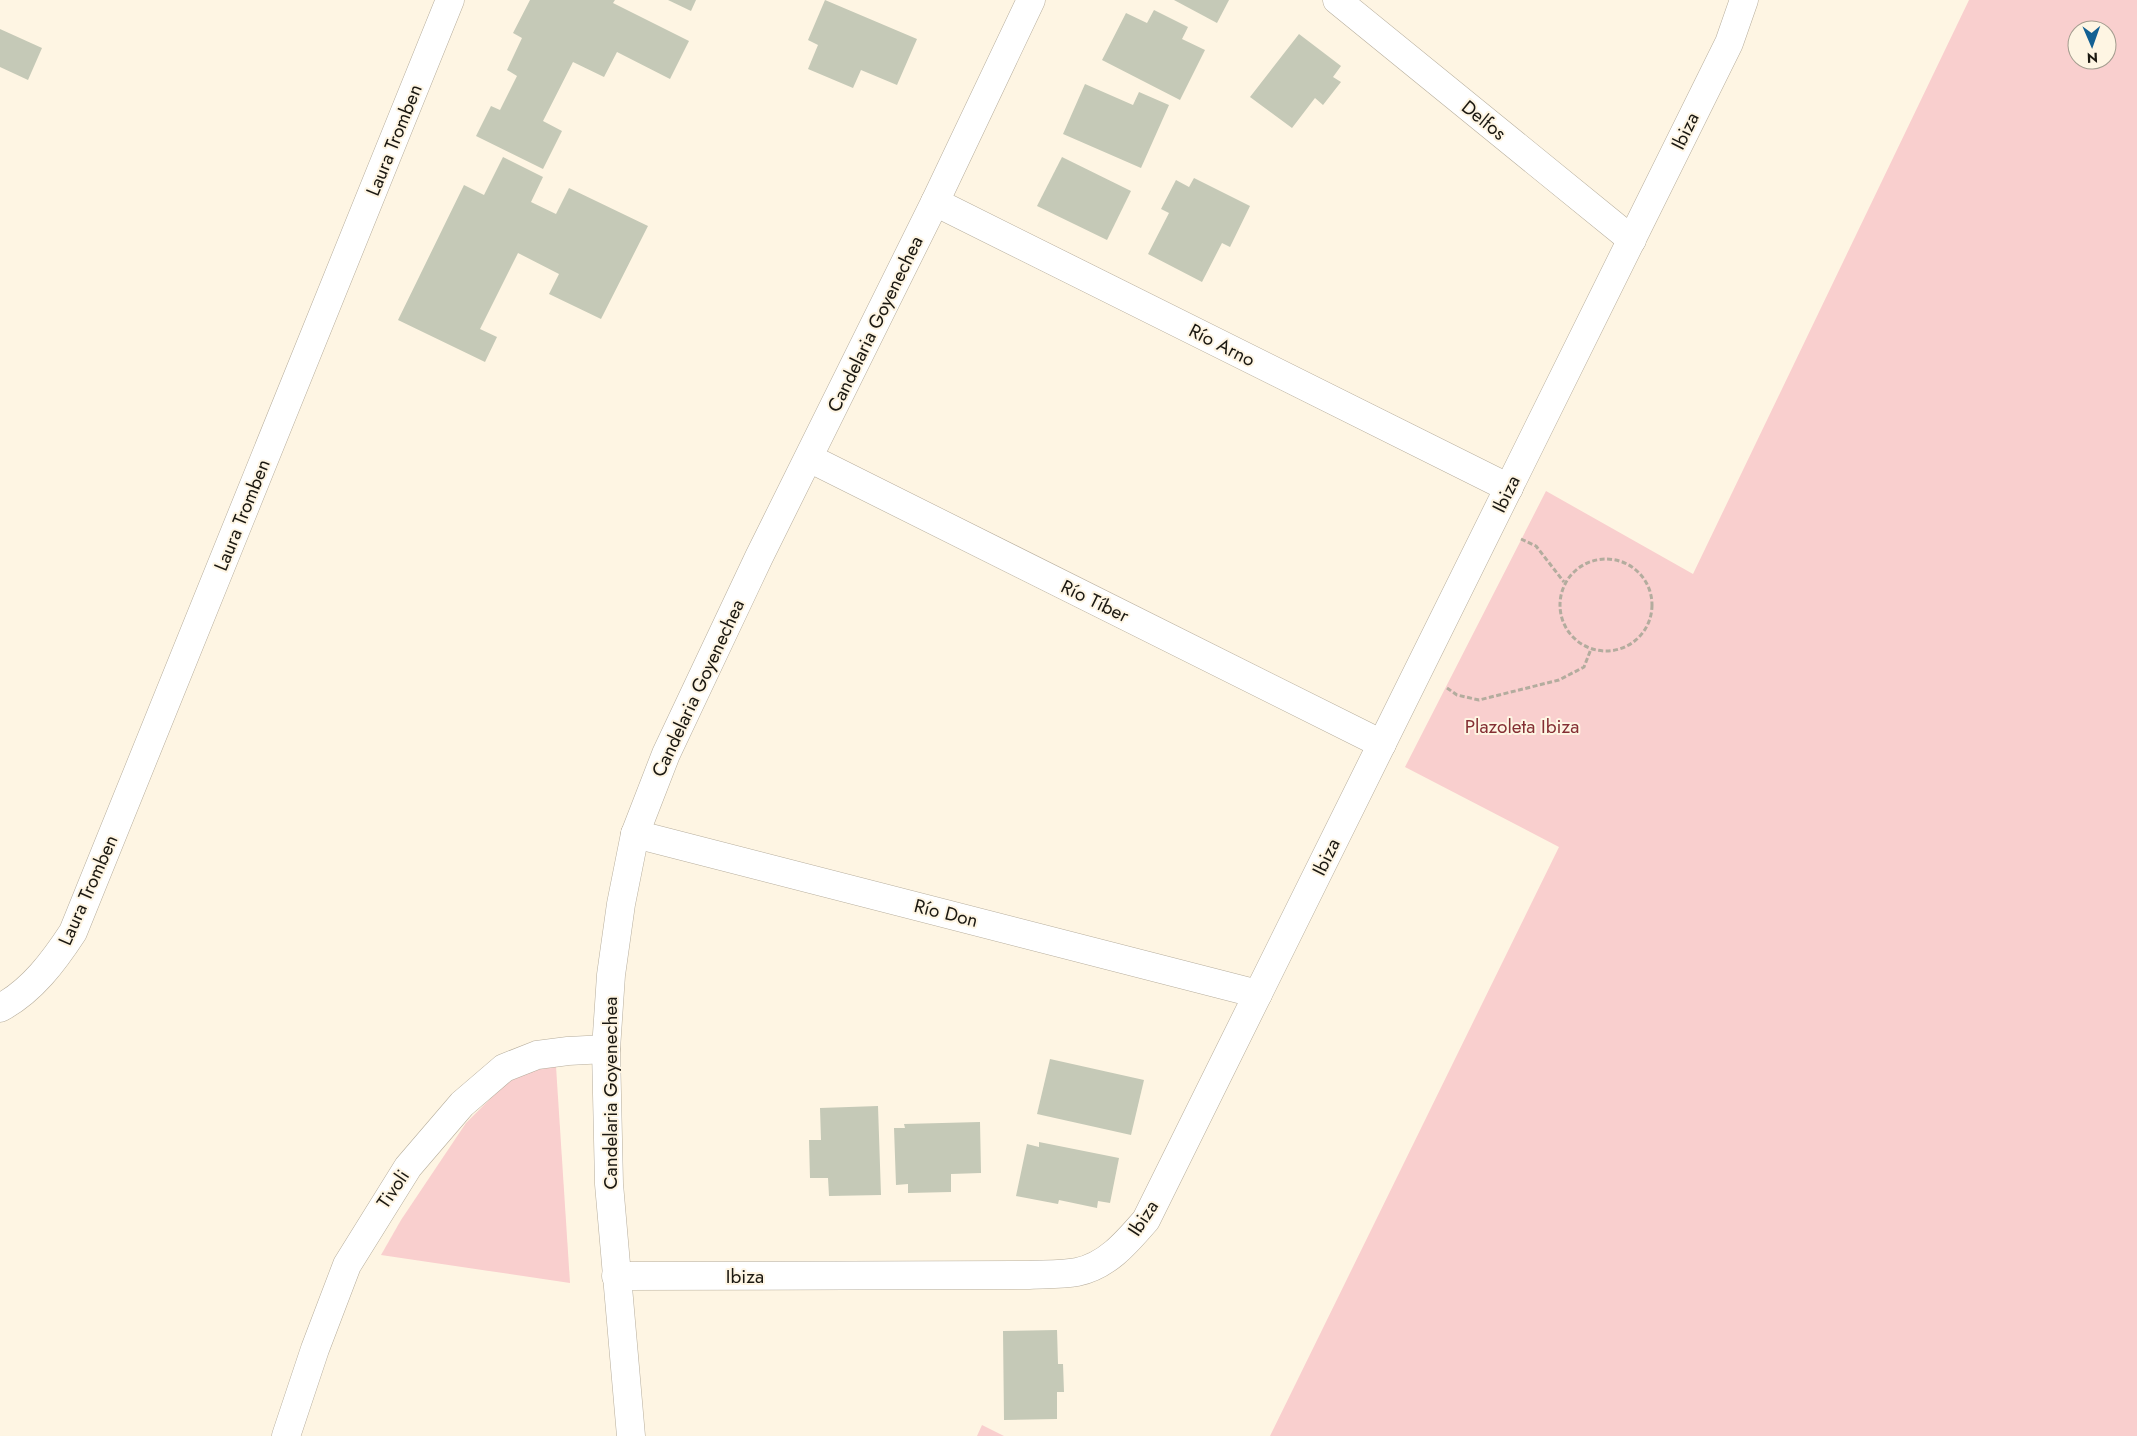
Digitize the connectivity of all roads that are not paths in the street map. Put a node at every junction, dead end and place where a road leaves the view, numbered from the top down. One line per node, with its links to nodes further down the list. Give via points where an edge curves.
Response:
1 (450, 0): 12 (street, Laura Tromben, via 73,932 55,960 32,984)
2 (1031, 0): 5 (street, Candelaria Goyenechea)
3 (1337, 0): 6 (street, Delfos)
4 (1744, 0): 6 (street, Ibiza, via 1729,43)
5 (935, 202): 7 (street, Candelaria Goyenechea); 8 (street, Río Arno)
6 (1632, 240): 8 (street, Ibiza)
7 (809, 458): 9 (street, Río Tíber); 10 (street, Candelaria Goyenechea, via 758,557 666,754)
8 (1509, 488): 9 (street, Ibiza)
9 (1382, 744): 11 (street, Ibiza)
10 (635, 834): 11 (street, Río Don); 13 (street, Candelaria Goyenechea, via 611,975)
11 (1258, 994): 14 (street, Ibiza, via 1146,1220 1126,1244 1105,1261 1077,1272 1026,1275)
12 (0, 1008)
13 (606, 1049): 14 (street, Candelaria Goyenechea, via 609,1184); 15 (street, Tivoli, via 537,1055 504,1068 462,1104 408,1167 346,1265)
14 (616, 1276): 16 (street, Candelaria Goyenechea)
15 (286, 1436)
16 (630, 1436)

